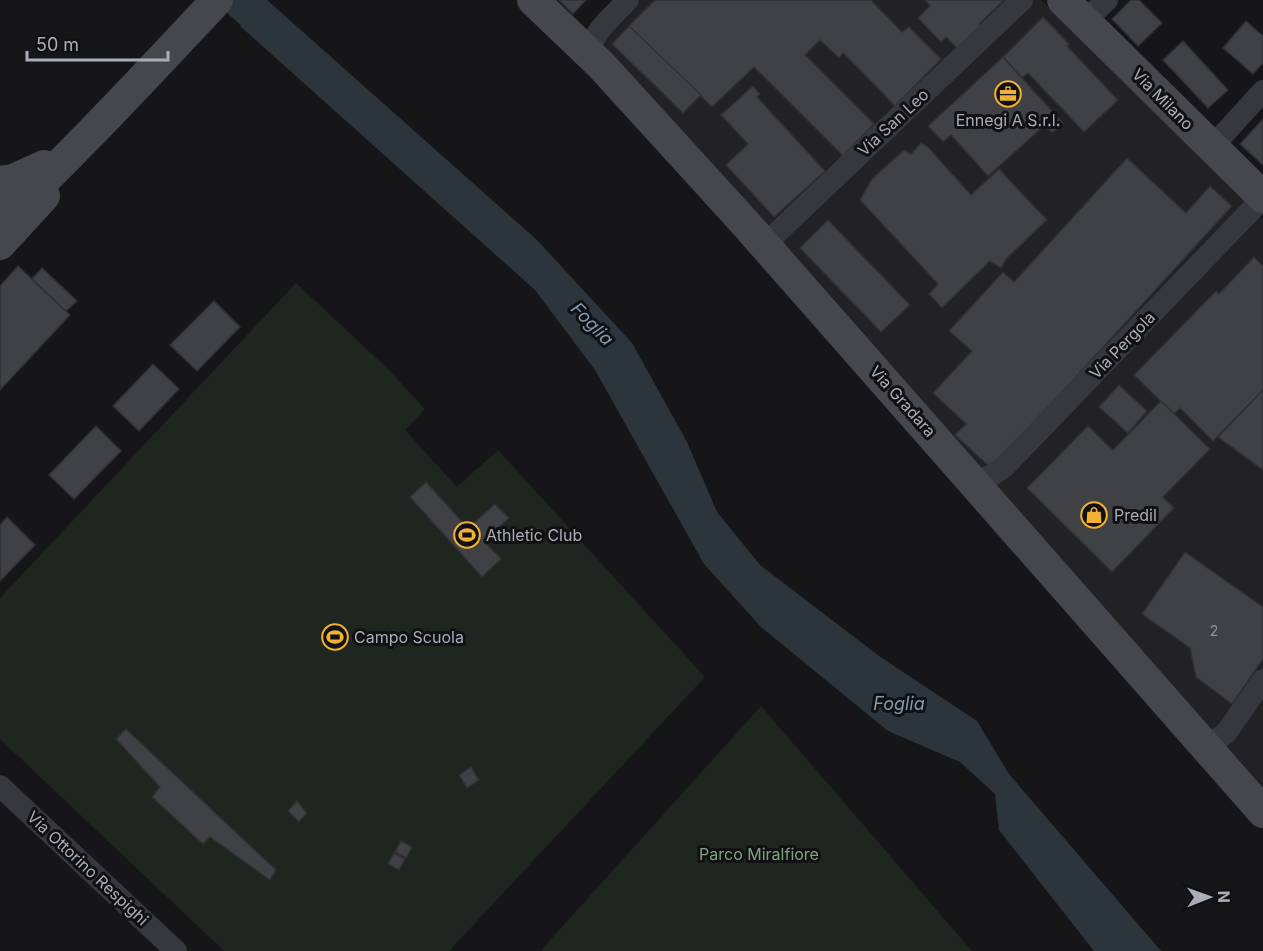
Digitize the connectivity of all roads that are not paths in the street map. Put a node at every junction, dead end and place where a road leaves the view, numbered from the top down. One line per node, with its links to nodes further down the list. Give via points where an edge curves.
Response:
1 (217, 0): 11 (street)
2 (533, 0): 8 (street, Via Gradara)
3 (628, 0): 8 (street, via 598,32)
4 (1022, 0): 16 (street, Via San Leo)
5 (1063, 0): 7 (street, Via Milano)
6 (1107, 0): 7 (street)
7 (1084, 22): 10 (street, Via Milano)
8 (589, 53): 16 (street, Via Gradara)
9 (1263, 91): 10 (street)
10 (1212, 147): 13 (street, Via Milano)
11 (70, 154): 12 (street); 14 (street, via 31,190); 15 (street, via 40,201)
12 (0, 182)
13 (1263, 198): 17 (street, Via Pergola, via 1005,466)
14 (0, 211)
15 (0, 244)
16 (764, 244): 17 (street, Via Gradara)
17 (974, 481): 19 (street, Via Gradara)
18 (1263, 680): 19 (street, via 1226,734)
19 (1206, 747): 21 (street, Via Gradara)
20 (0, 786): 22 (street, Via Ottorino Respighi)
21 (1263, 812)
22 (176, 951)

